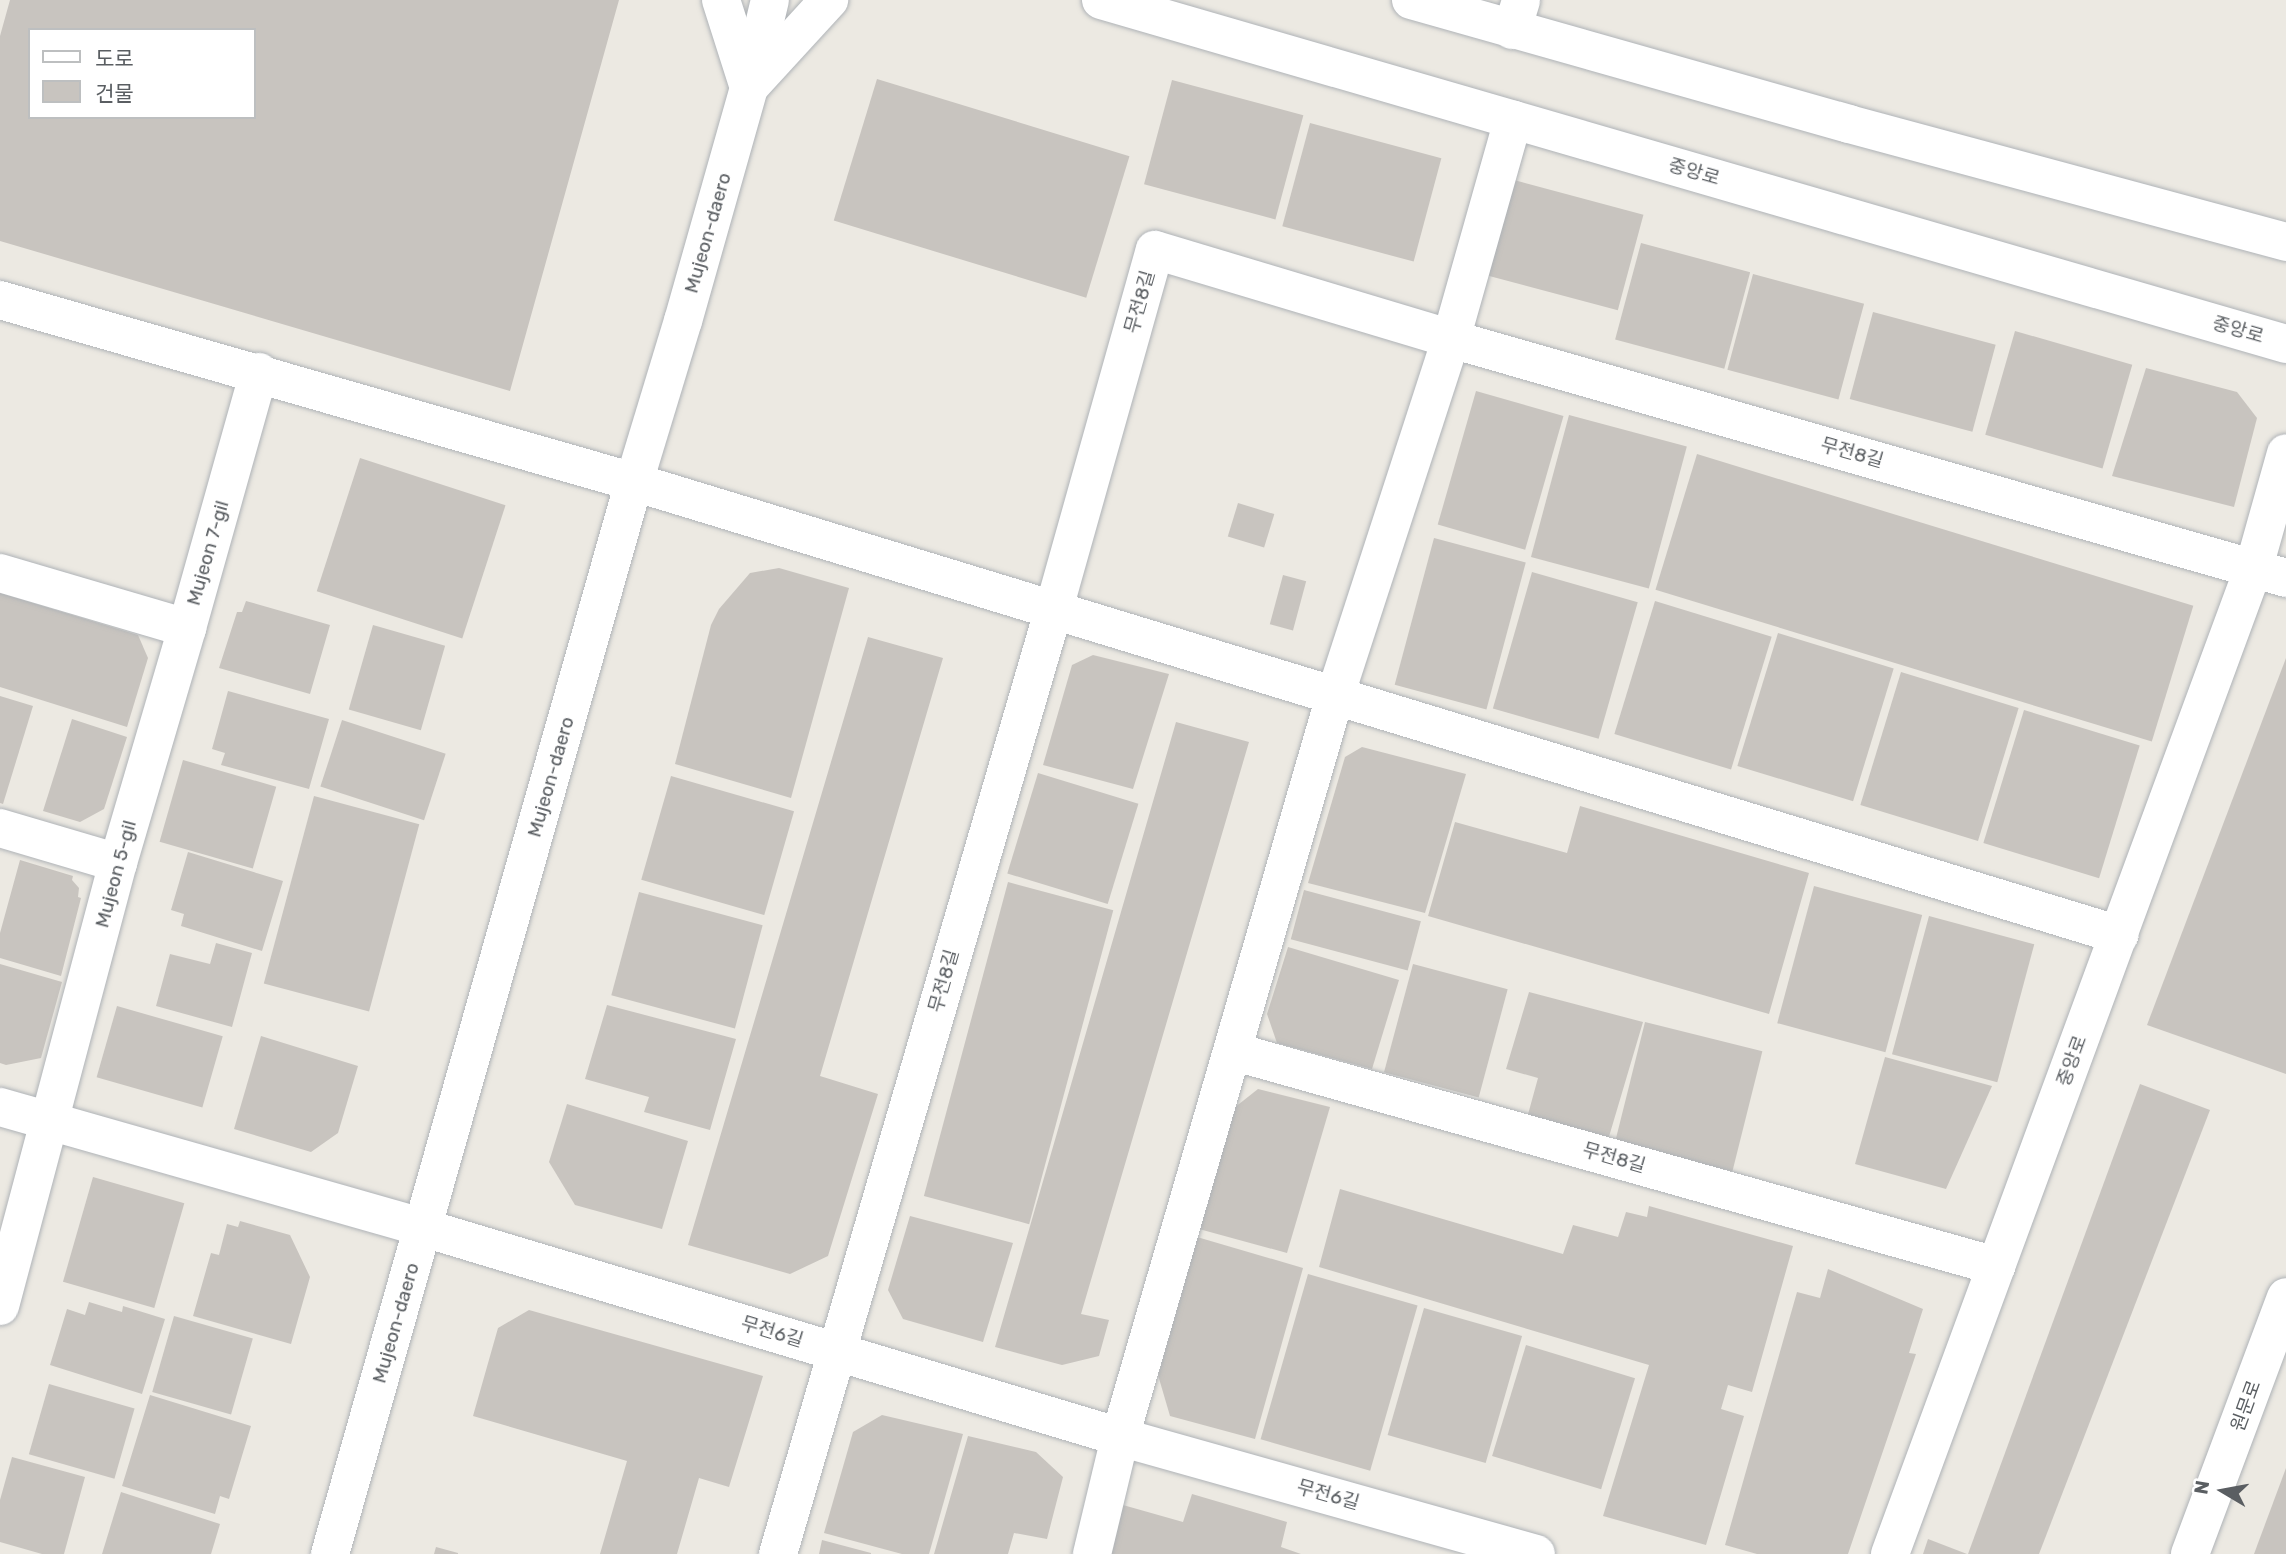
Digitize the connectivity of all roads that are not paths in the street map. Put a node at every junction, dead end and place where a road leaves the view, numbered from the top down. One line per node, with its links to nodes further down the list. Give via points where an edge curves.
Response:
1 (721, 0): 7 (street)
2 (770, 0): 7 (street, Mujeon-daero)
3 (829, 0): 7 (street)
4 (1101, 0): 8 (street, 중앙로)
5 (1411, 0): 6 (street)
6 (1517, 15): 9 (street)
7 (749, 88): 15 (street, Mujeon-daero)
8 (1513, 120): 11 (street); 12 (street, 중앙로)
9 (2286, 242)
10 (0, 300): 13 (street)
11 (1451, 339): 17 (street, 무전8길); 18 (street, 무전8길, via 1155,250); 20 (street)
12 (2286, 344)
13 (259, 372): 15 (street); 19 (street, Mujeon 7-gil)
14 (2286, 453): 17 (street, 중앙로)
15 (634, 482): 18 (street); 27 (street, Mujeon-daero)
16 (0, 573): 19 (street, Mujeon 7-gil)
17 (2270, 573): 23 (street, 중앙로)
18 (1053, 612): 20 (street); 31 (street, 무전8길)
19 (187, 628): 22 (street, Mujeon 5-gil)
20 (1335, 696): 23 (street); 24 (street)
21 (0, 828): 22 (street)
22 (118, 863): 26 (street, Mujeon 5-gil)
23 (2119, 936): 28 (street, 중앙로)
24 (1231, 1051): 28 (street, 무전8길); 32 (street)
25 (0, 1107): 26 (street)
26 (49, 1122): 27 (street); 30 (street, Mujeon 5-gil)
27 (424, 1228): 31 (street, 무전6길); 33 (street, Mujeon-daero)
28 (1996, 1266): 37 (street, 중앙로)
29 (2286, 1297): 38 (street, 원문로)
30 (0, 1307)
31 (835, 1351): 32 (street, 무전6길); 34 (street, 무전8길)
32 (1120, 1437): 35 (street); 36 (street, 무전6길)
33 (330, 1554)
34 (778, 1554)
35 (1092, 1554)
36 (1536, 1554)
37 (1890, 1554)
38 (2190, 1554)

